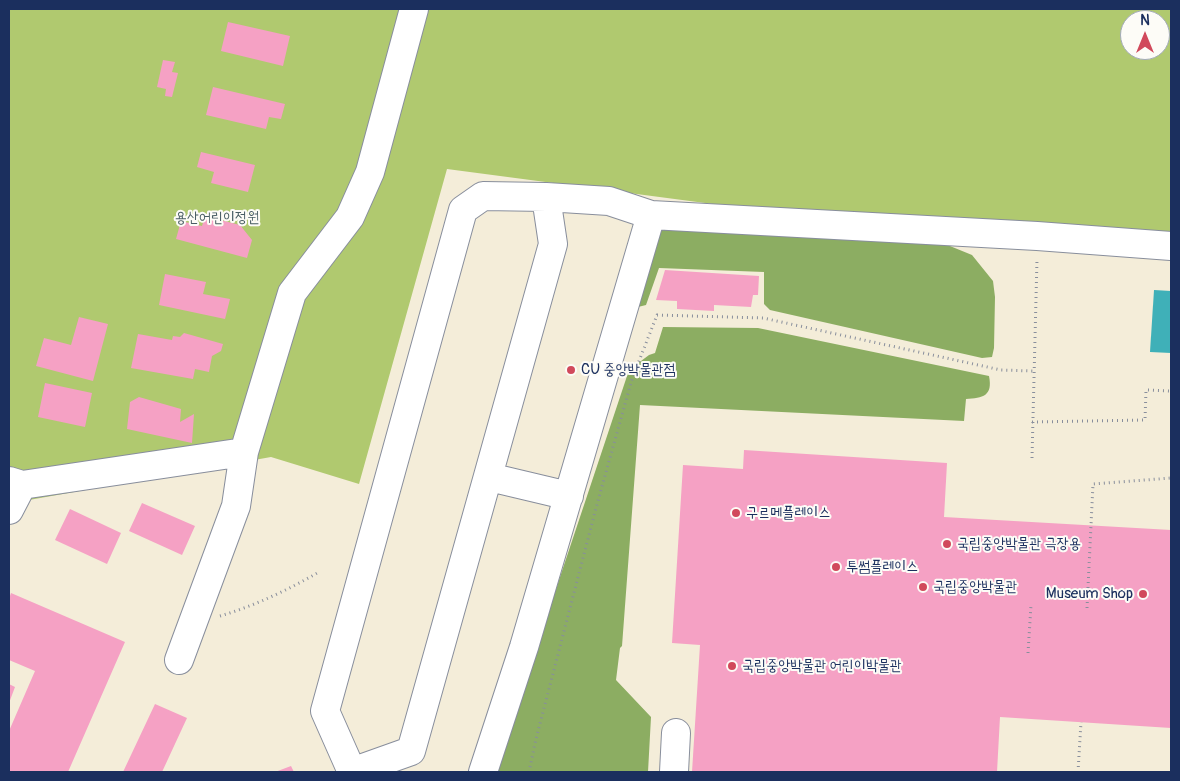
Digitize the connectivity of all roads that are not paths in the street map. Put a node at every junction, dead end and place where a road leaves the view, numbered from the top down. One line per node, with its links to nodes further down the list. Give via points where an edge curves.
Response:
1 (414, 9): 5 (lane, via 370,172 350,217 292,293)
2 (546, 197): 3 (lane, via 609,201); 6 (lane, via 553,244); 12 (lane, via 483,196 463,210 325,711)
3 (651, 215): 4 (lane); 8 (lane)
4 (1171, 246)
5 (244, 452): 7 (lane); 10 (lane, via 236,506)
6 (489, 476): 8 (lane); 12 (lane, via 411,751)
7 (15, 483): 9 (lane)
8 (569, 496): 13 (lane)
9 (9, 510)
10 (179, 660)
11 (676, 733): 14 (lane)
12 (352, 772)
13 (483, 772)
14 (674, 772)

